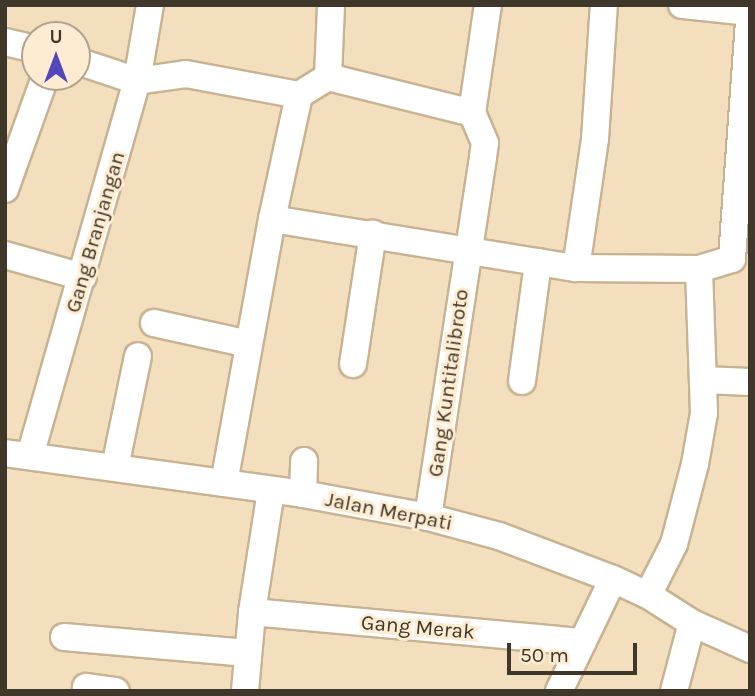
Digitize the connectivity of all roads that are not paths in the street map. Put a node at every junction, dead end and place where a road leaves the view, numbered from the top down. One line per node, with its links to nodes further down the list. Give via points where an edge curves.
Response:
1 (150, 5): 10 (street, Gang Branjangan)
2 (331, 5): 9 (street)
3 (488, 5): 13 (street)
4 (604, 5): 21 (street, via 595,139)
5 (682, 5): 7 (street)
6 (750, 5): 7 (street)
7 (749, 12): 19 (street)
8 (91, 66): 10 (street)
9 (328, 77): 12 (street); 13 (street)
10 (137, 81): 12 (street, via 186,74); 23 (street, Gang Branjangan)
11 (40, 91): 14 (street)
12 (299, 95): 15 (street)
13 (472, 113): 17 (street, Gang Kuntitalibroto, via 485,143)
14 (5, 189)
15 (272, 219): 16 (street); 25 (street)
16 (373, 234): 17 (street); 27 (street)
17 (468, 250): 20 (street); 37 (street, Gang Kuntitalibroto)
18 (5, 255): 23 (street)
19 (741, 260): 22 (street)
20 (538, 262): 21 (street); 29 (street)
21 (576, 268): 22 (street)
22 (699, 269): 28 (street)
23 (83, 277): 31 (street, Gang Branjangan)
24 (154, 323): 25 (street)
25 (249, 344): 34 (street)
26 (138, 356): 33 (street)
27 (353, 364)
28 (704, 380): 30 (street); 39 (street, via 704,413 684,512 674,544)
29 (522, 381)
30 (750, 382)
31 (18, 455): 33 (street, Jalan Merpati)
32 (304, 461): 36 (street)
33 (116, 467): 34 (street, Jalan Merpati)
34 (224, 483): 35 (street, Jalan Merpati)
35 (271, 490): 36 (street, Jalan Merpati); 40 (street)
36 (303, 494): 37 (street, Jalan Merpati)
37 (428, 517): 38 (street, Jalan Merpati, via 499,536)
38 (613, 579): 39 (street, Jalan Merpati); 43 (street)
39 (648, 595): 41 (street, Jalan Merpati)
40 (252, 612): 43 (street, Gang Merak); 45 (street)
41 (692, 623): 44 (street, Jalan Merpati); 50 (street)
42 (64, 637): 45 (street)
43 (583, 642): 49 (street)
44 (750, 649)
45 (247, 653): 48 (street)
46 (86, 687): 47 (street)
47 (116, 691)
48 (245, 691)
49 (559, 691)
50 (674, 691)

